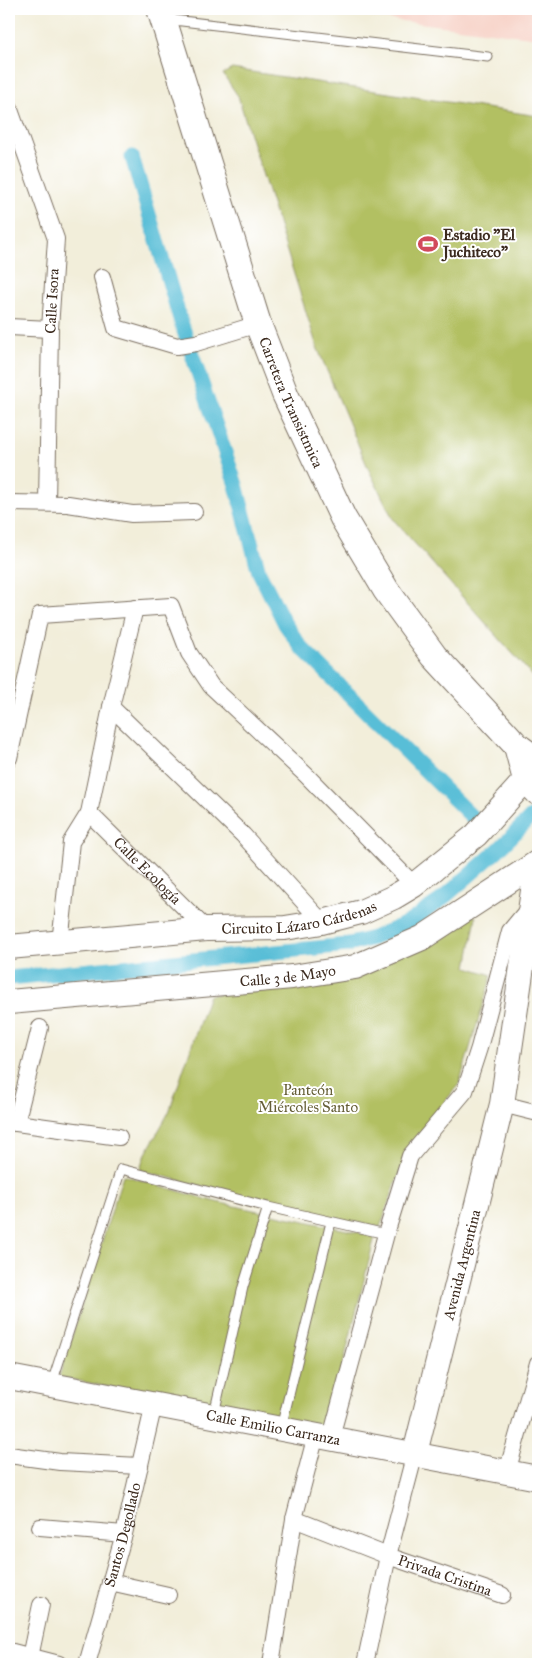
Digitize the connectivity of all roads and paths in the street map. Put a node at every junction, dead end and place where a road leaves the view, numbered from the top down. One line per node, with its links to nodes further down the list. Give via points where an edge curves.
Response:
1 (162, 14): 2 (lane); 5 (main road, Carretera Transistmica)
2 (488, 57)
3 (9, 107): 7 (street, Calle Isora, via 56,239)
4 (102, 278): 5 (street, via 116,328 177,346)
5 (258, 324): 14 (main road, Carretera Transistmica, via 284,394 343,518 386,590 434,656 517,746)
6 (9, 327): 7 (street)
7 (50, 330): 9 (street, Calle Isora)
8 (9, 503): 9 (street)
9 (47, 503): 10 (street, via 132,514)
10 (194, 512)
11 (135, 608): 12 (street); 13 (street, via 40,615); 17 (street, via 171,606 189,653 211,686 306,775)
12 (111, 707): 15 (street); 19 (street, via 243,836)
13 (9, 758)
14 (535, 775): 17 (street, Circuito Lázaro Cárdenas, via 482,827)
15 (89, 813): 20 (street, Calle Ecología); 21 (street, via 71,842)
16 (538, 862): 18 (street, Avenida Argentina); 23 (street, Calle 3 de Mayo, via 422,938 356,966 292,976)
17 (414, 885): 19 (street, Circuito Lázaro Cárdenas, via 361,912)
18 (530, 908): 25 (street, Avenida Argentina); 31 (street, via 510,931 465,1091 410,1156)
19 (322, 922): 20 (street, Circuito Lázaro Cárdenas, via 285,928)
20 (206, 928): 21 (street, Circuito Lázaro Cárdenas)
21 (60, 943): 22 (street, Circuito Lázaro Cárdenas)
22 (9, 947)
23 (9, 1002)
24 (40, 1028): 27 (street)
25 (502, 1104): 26 (street); 39 (street, Avenida Argentina)
26 (538, 1113)
27 (12, 1123): 28 (street)
28 (119, 1137)
29 (268, 1207): 30 (lane); 34 (lane, via 121,1169); 36 (lane, via 243,1287)
30 (331, 1222): 31 (lane); 37 (lane)
31 (386, 1234): 38 (street)
32 (538, 1363): 42 (street)
33 (9, 1377): 34 (street, Calle Emilio Carranza)
34 (51, 1386): 35 (street, Calle Emilio Carranza)
35 (154, 1404): 36 (street, Calle Emilio Carranza); 41 (street, Santos Degollado)
36 (214, 1415): 37 (street, Calle Emilio Carranza)
37 (281, 1428): 38 (street, Calle Emilio Carranza)
38 (323, 1436): 39 (street, Calle Emilio Carranza); 44 (street)
39 (415, 1453): 42 (street, Calle Emilio Carranza); 47 (street, Avenida Argentina)
40 (9, 1455): 41 (street, via 60,1462)
41 (140, 1466): 46 (street, Santos Degollado)
42 (506, 1472): 43 (street, Calle Emilio Carranza)
43 (538, 1478)
44 (294, 1519): 47 (street, Privada Cristina); 56 (street)
45 (40, 1527): 46 (street)
46 (124, 1534): 48 (street, Santos Degollado)
47 (388, 1556): 50 (street, Privada Cristina); 57 (street, Avenida Argentina)
48 (110, 1582): 49 (street); 55 (street, Santos Degollado)
49 (168, 1595)
50 (502, 1595)
51 (41, 1605): 53 (street)
52 (9, 1650): 53 (street)
53 (30, 1657): 54 (street)
54 (59, 1664)
55 (87, 1664)
56 (271, 1664)
57 (365, 1664)

